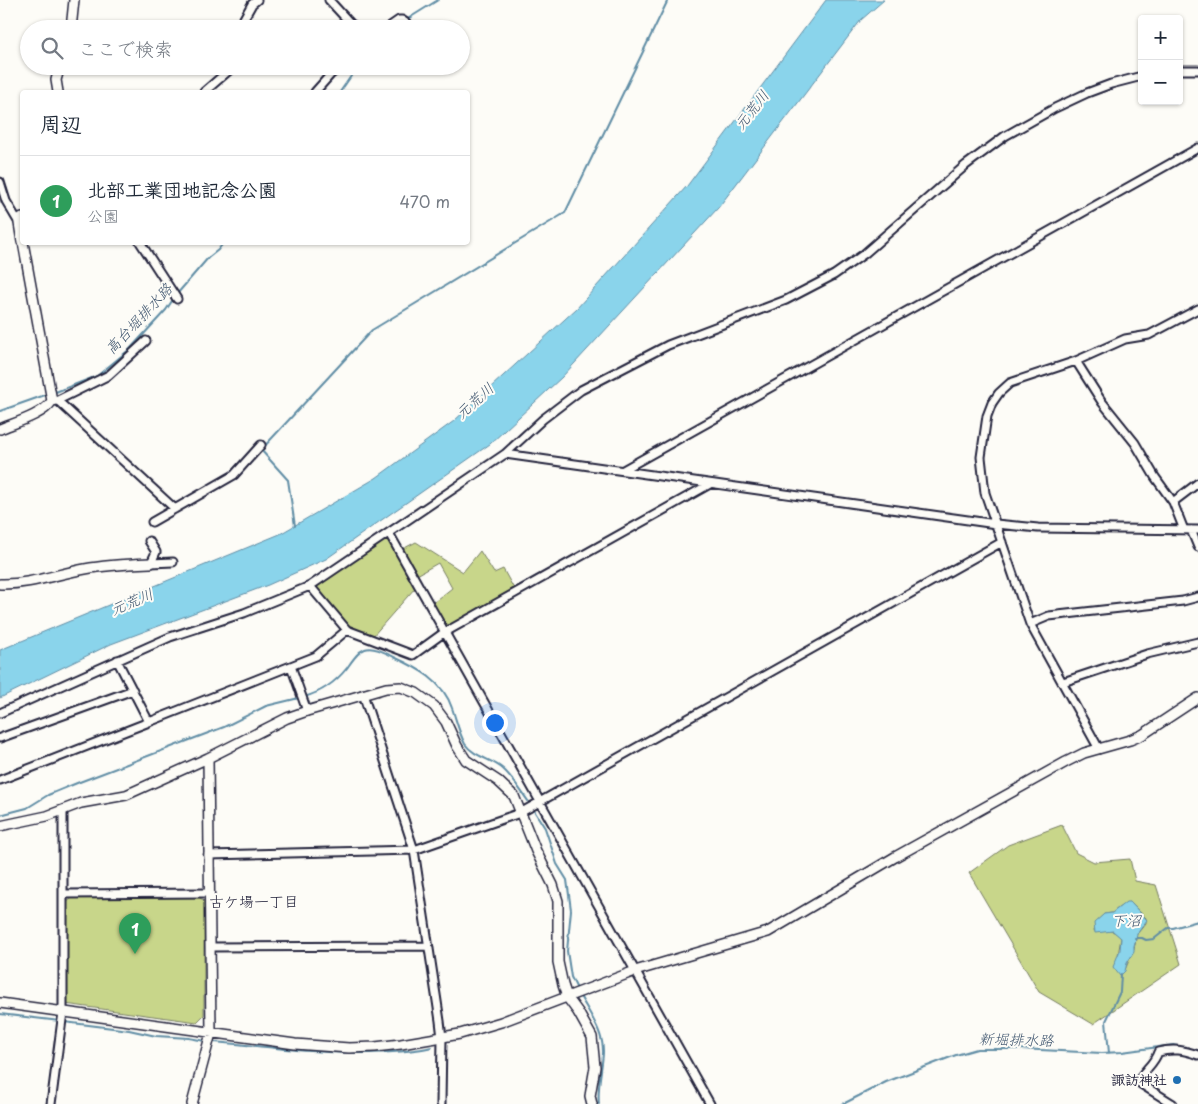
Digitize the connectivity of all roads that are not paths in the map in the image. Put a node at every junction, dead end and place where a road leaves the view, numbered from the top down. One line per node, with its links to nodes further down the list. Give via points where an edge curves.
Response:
1 (74, 0): 4 (street)
2 (330, 0): 6 (street)
3 (252, 1): 5 (street)
4 (72, 20)
5 (242, 20)
6 (348, 20)
7 (1183, 70): 8 (street)
8 (1198, 70)
9 (57, 75): 13 (street)
10 (224, 75): 14 (street)
11 (329, 75): 15 (street)
12 (1138, 77): 28 (street, via 1087,94 1005,136 966,165 864,254 834,275 786,300 668,345 581,390)
13 (58, 90)
14 (206, 90)
15 (318, 90)
16 (1198, 148): 29 (street)
17 (0, 182): 18 (street, via 6,201)
18 (20, 220)
19 (23, 245): 25 (street)
20 (142, 245): 21 (street)
21 (177, 299)
22 (1198, 309): 24 (street, via 1149,335 1125,338)
23 (146, 341): 25 (street, via 109,375)
24 (1076, 361): 32 (street); 35 (street, via 1010,384 992,403 981,457 985,493)
25 (55, 401): 26 (street, via 34,415); 33 (street)
26 (0, 430)
27 (261, 445): 33 (street, via 234,475)
28 (505, 454): 29 (street); 37 (street)
29 (622, 471): 31 (street)
30 (1198, 483): 32 (street)
31 (710, 484): 35 (street); 48 (street)
32 (1173, 502): 36 (street)
33 (175, 509): 34 (street)
34 (152, 522)
35 (996, 524): 36 (street, via 1038,528); 39 (street)
36 (1191, 530): 40 (street)
37 (389, 533): 44 (street); 48 (street)
38 (150, 541): 42 (street, via 156,552)
39 (1002, 542): 46 (street); 63 (street)
40 (1198, 547)
41 (173, 562): 42 (street)
42 (151, 564): 43 (street, via 85,569 45,579)
43 (0, 584)
44 (310, 586): 47 (street); 50 (street, via 244,613 170,637)
45 (1198, 597): 46 (street, via 1049,616)
46 (1030, 624): 52 (street)
47 (347, 630): 48 (street, via 413,655); 51 (street, via 316,656)
48 (445, 633): 63 (street)
49 (1198, 642): 52 (street, via 1147,654)
50 (117, 660): 53 (street); 57 (street)
51 (290, 666): 56 (street); 58 (street)
52 (1063, 682): 60 (street)
53 (133, 690): 58 (street); 59 (street)
54 (363, 694): 56 (street); 65 (street, via 401,687 416,692 434,706 446,722 466,760 514,796); 67 (street)
55 (1198, 698): 60 (street, via 1142,735)
56 (307, 711): 61 (street)
57 (0, 713)
58 (149, 722): 62 (street)
59 (0, 738)
60 (1099, 749): 73 (street, via 1066,762 774,929)
61 (208, 758): 64 (street, via 126,795 81,803); 68 (street)
62 (0, 780)
63 (539, 802): 65 (street); 73 (street)
64 (63, 810): 66 (street); 70 (street)
65 (520, 813): 67 (street); 74 (street, via 558,901 558,962)
66 (0, 826)
67 (414, 850): 68 (street); 71 (street)
68 (208, 855): 69 (street)
69 (208, 893): 70 (street); 72 (street)
70 (63, 894): 76 (street)
71 (427, 946): 72 (street); 78 (street)
72 (210, 947): 77 (street)
73 (635, 971): 74 (street); 84 (street)
74 (567, 997): 78 (street, via 502,1022); 83 (street, via 592,1037 595,1067 590,1096)
75 (0, 1003): 76 (street)
76 (62, 1012): 77 (street); 80 (street)
77 (211, 1033): 78 (street, via 349,1048); 81 (street)
78 (442, 1038): 82 (street)
79 (1198, 1054): 85 (street, via 1168,1049 1158,1052 1140,1077 1141,1084)
80 (50, 1104)
81 (192, 1104)
82 (442, 1104)
83 (592, 1104)
84 (710, 1104)
85 (1173, 1104)

